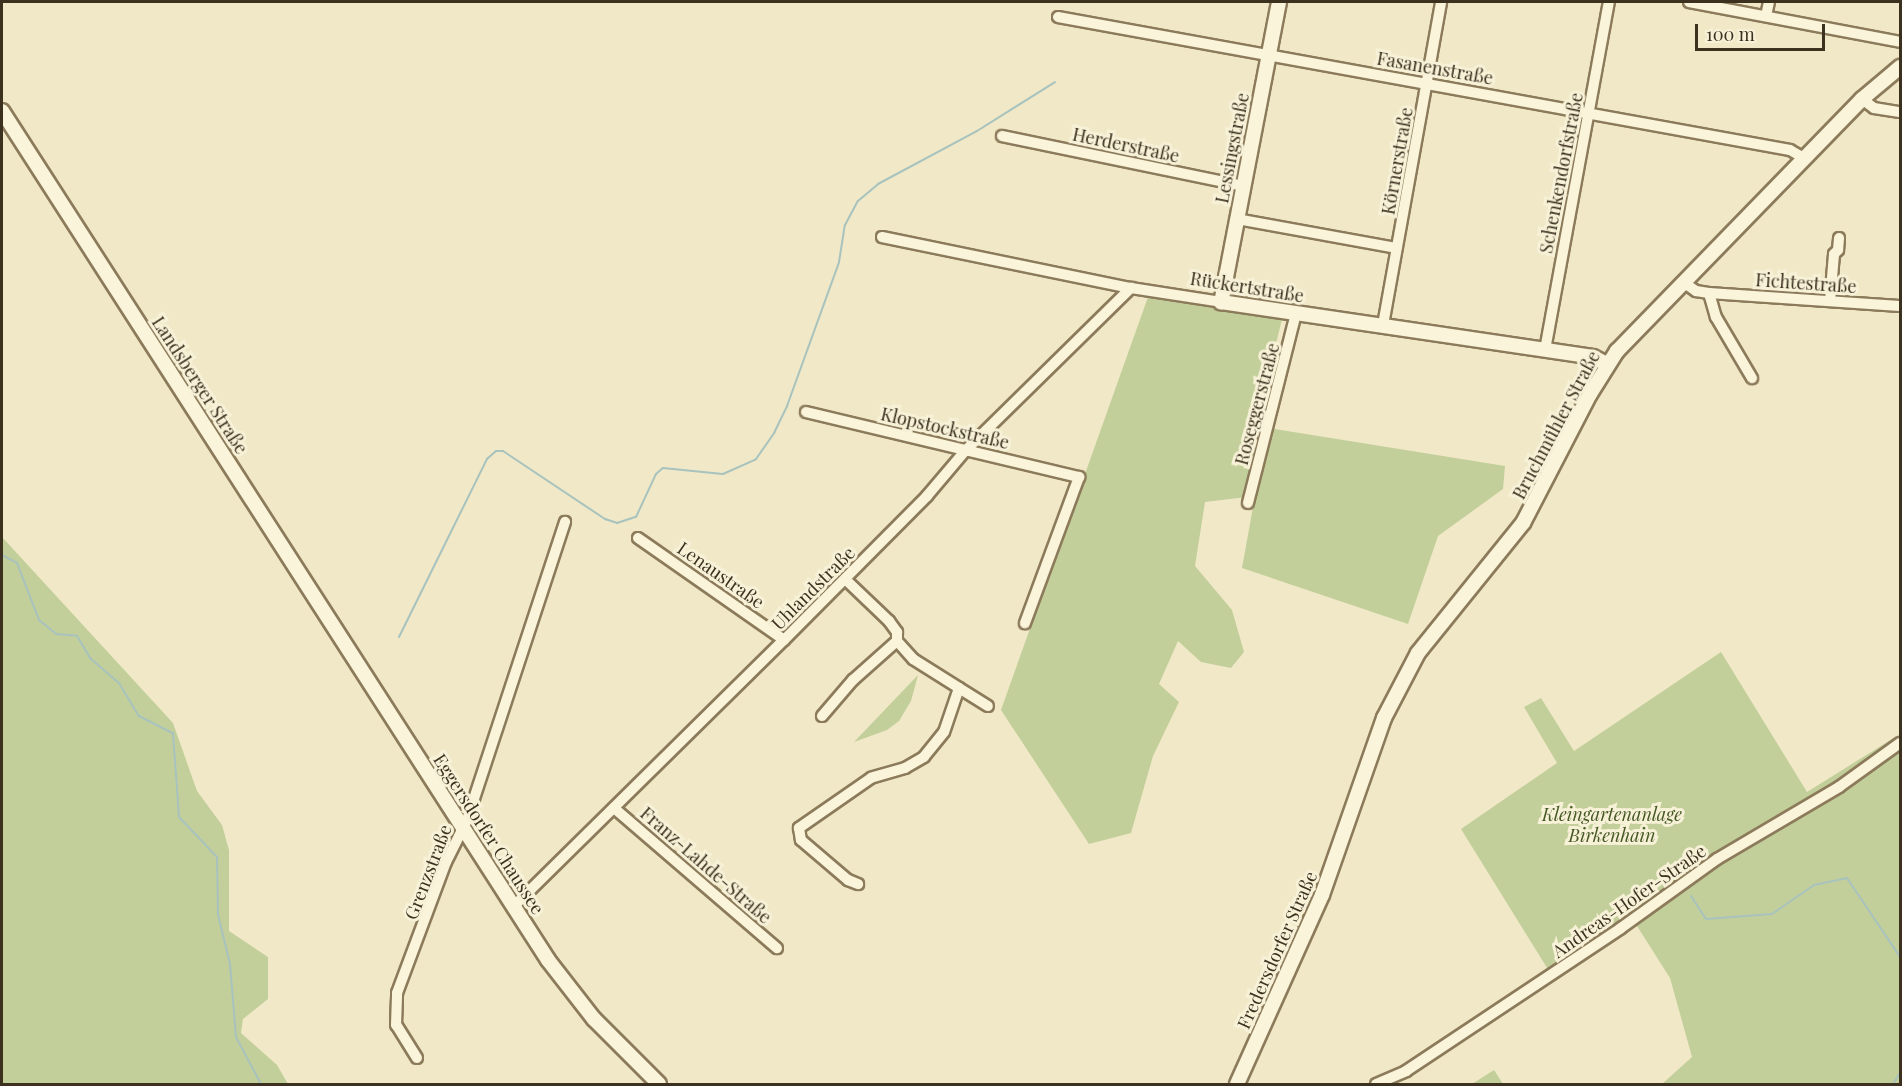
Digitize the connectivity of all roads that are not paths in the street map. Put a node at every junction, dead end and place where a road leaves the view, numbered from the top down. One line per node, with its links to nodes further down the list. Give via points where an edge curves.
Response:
1 (1279, 2): 9 (street, Lessingstraße)
2 (1441, 2): 11 (street, Körnerstraße)
3 (1609, 2): 15 (street, Schenkendorfstraße)
4 (1689, 2): 6 (street)
5 (1769, 2): 6 (street)
6 (1766, 16): 8 (street)
7 (1058, 17): 9 (street, Fasanenstraße)
8 (1900, 42)
9 (1268, 56): 11 (street, Fasanenstraße); 18 (street, Lessingstraße)
10 (1900, 67): 12 (street, Bruchmühler Straße)
11 (1427, 83): 15 (street, Fasanenstraße); 22 (street, Körnerstraße)
12 (1862, 99): 14 (street, via 1874,108); 17 (street, Bruchmühler Straße)
13 (2, 111): 43 (street, Landsberger Straße)
14 (1900, 112)
15 (1589, 113): 17 (street, Fasanenstraße, via 1790,150); 31 (street, Schenkendorfstraße)
16 (1002, 136): 18 (street, Herderstraße)
17 (1804, 158): 23 (street, Bruchmühler Straße)
18 (1244, 186): 19 (street, Lessingstraße)
19 (1237, 219): 22 (street); 27 (street, Lessingstraße)
20 (882, 237): 24 (street, Rückertstraße)
21 (1839, 238): 26 (street)
22 (1396, 248): 30 (street, Körnerstraße)
23 (1683, 282): 25 (street, Fichtestraße, via 1696,291); 32 (street, Bruchmühler Straße)
24 (1131, 288): 27 (street, Rückertstraße); 35 (street, Uhlandstraße)
25 (1709, 293): 26 (street, Fichtestraße); 33 (street, via 1716,317)
26 (1830, 301): 28 (street, Fichtestraße)
27 (1221, 302): 29 (street, Rückertstraße)
28 (1900, 306)
29 (1296, 313): 30 (street, Rückertstraße); 36 (street, Roseggerstraße)
30 (1383, 325): 31 (street, Rückertstraße)
31 (1545, 350): 32 (street, Rückertstraße, via 1593,357)
32 (1607, 364): 50 (street, Bruchmühler Straße, via 1523,523 1418,653 1397,689)
33 (1752, 378)
34 (806, 412): 35 (street, Klopstockstraße)
35 (965, 452): 39 (street, Uhlandstraße); 40 (street, Klopstockstraße, via 1080,477)
36 (1248, 503)
37 (565, 522): 49 (street, Grenzstraße)
38 (639, 538): 41 (street, Lenaustraße)
39 (845, 579): 41 (street, Uhlandstraße); 42 (street, via 889,621 897,632)
40 (1025, 623)
41 (784, 640): 48 (street, Uhlandstraße)
42 (897, 641): 44 (street, via 914,659); 46 (street, via 853,680)
43 (367, 679): 49 (street, Eggersdorfer Chaussee)
44 (959, 688): 45 (street); 51 (street, via 944,732 924,757 905,768 871,778 799,828 801,840)
45 (988, 706)
46 (822, 716)
47 (1900, 743): 57 (street, Andreas-Hofer-Straße, via 1839,787 1717,859 1613,934 1406,1071)
48 (614, 808): 52 (street, Uhlandstraße); 53 (street, Franz-Lahde-Straße)
49 (463, 827): 52 (street, Eggersdorfer Chaussee); 54 (street, Grenzstraße, via 397,993 396,1025)
50 (1346, 829): 56 (street, Fredersdorfer Straße, via 1322,895)
51 (858, 884)
52 (513, 906): 55 (street, Eggersdorfer Chaussee, via 583,1006)
53 (777, 948)
54 (417, 1058)
55 (659, 1084)
56 (1237, 1084)
57 (1376, 1084)

